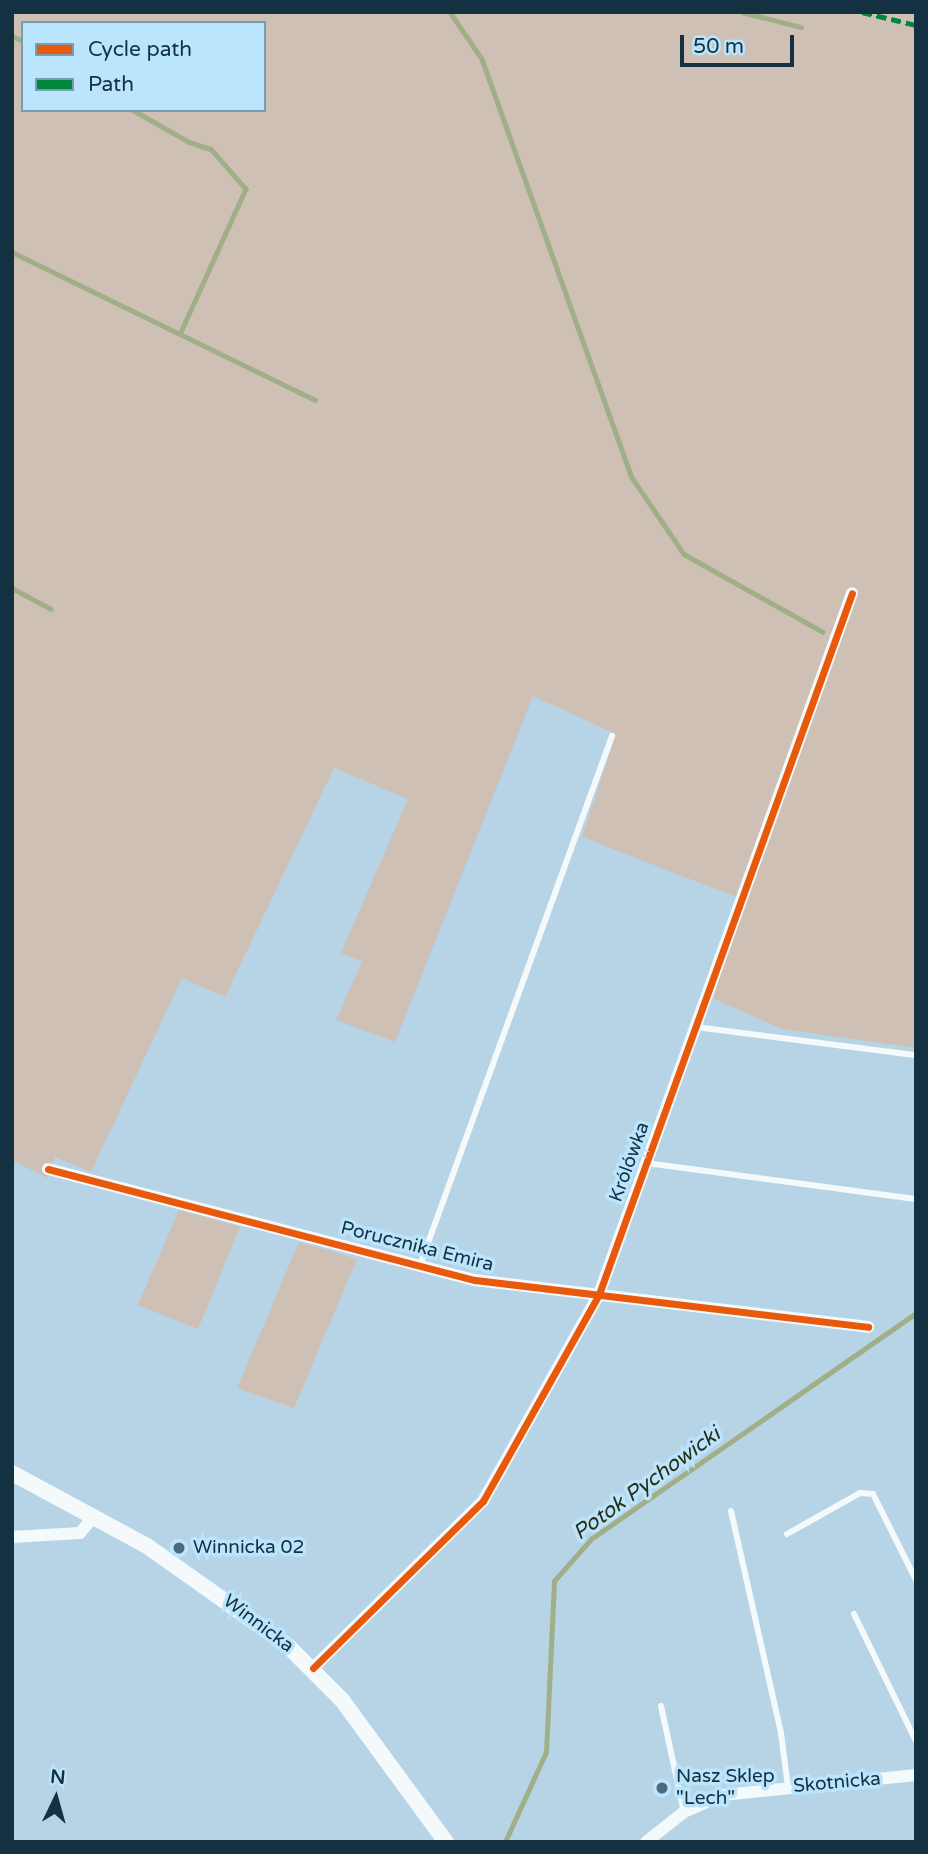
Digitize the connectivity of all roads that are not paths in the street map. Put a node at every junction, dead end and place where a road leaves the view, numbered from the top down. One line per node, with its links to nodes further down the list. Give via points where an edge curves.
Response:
1 (852, 593): 3 (street, Królówka)
2 (612, 736): 8 (lane, Porucznika Emira)
3 (696, 1027): 4 (lane); 5 (street, Królówka)
4 (916, 1055)
5 (646, 1163): 7 (lane, Królówka); 9 (street, Królówka)
6 (48, 1169): 8 (street, Porucznika Emira)
7 (916, 1199)
8 (419, 1266): 9 (street, Porucznika Emira, via 475,1280)
9 (599, 1294): 10 (street, Porucznika Emira); 18 (street, Królówka, via 483,1501)
10 (868, 1326)
11 (12, 1473): 13 (street, Winnicka)
12 (731, 1510): 22 (lane, via 781,1733)
13 (95, 1515): 15 (street, via 80,1532); 18 (street, Winnicka, via 208,1586)
14 (787, 1534): 16 (lane, via 860,1493 873,1494)
15 (12, 1536)
16 (916, 1580)
17 (854, 1614): 20 (lane)
18 (313, 1668): 24 (street, Winnicka, via 342,1700)
19 (661, 1706): 23 (lane)
20 (916, 1741)
21 (916, 1775): 22 (street, Skotnicka)
22 (788, 1788): 23 (street, Skotnicka, via 723,1795)
23 (684, 1812): 25 (street, Skotnicka)
24 (446, 1842)
25 (646, 1842)

